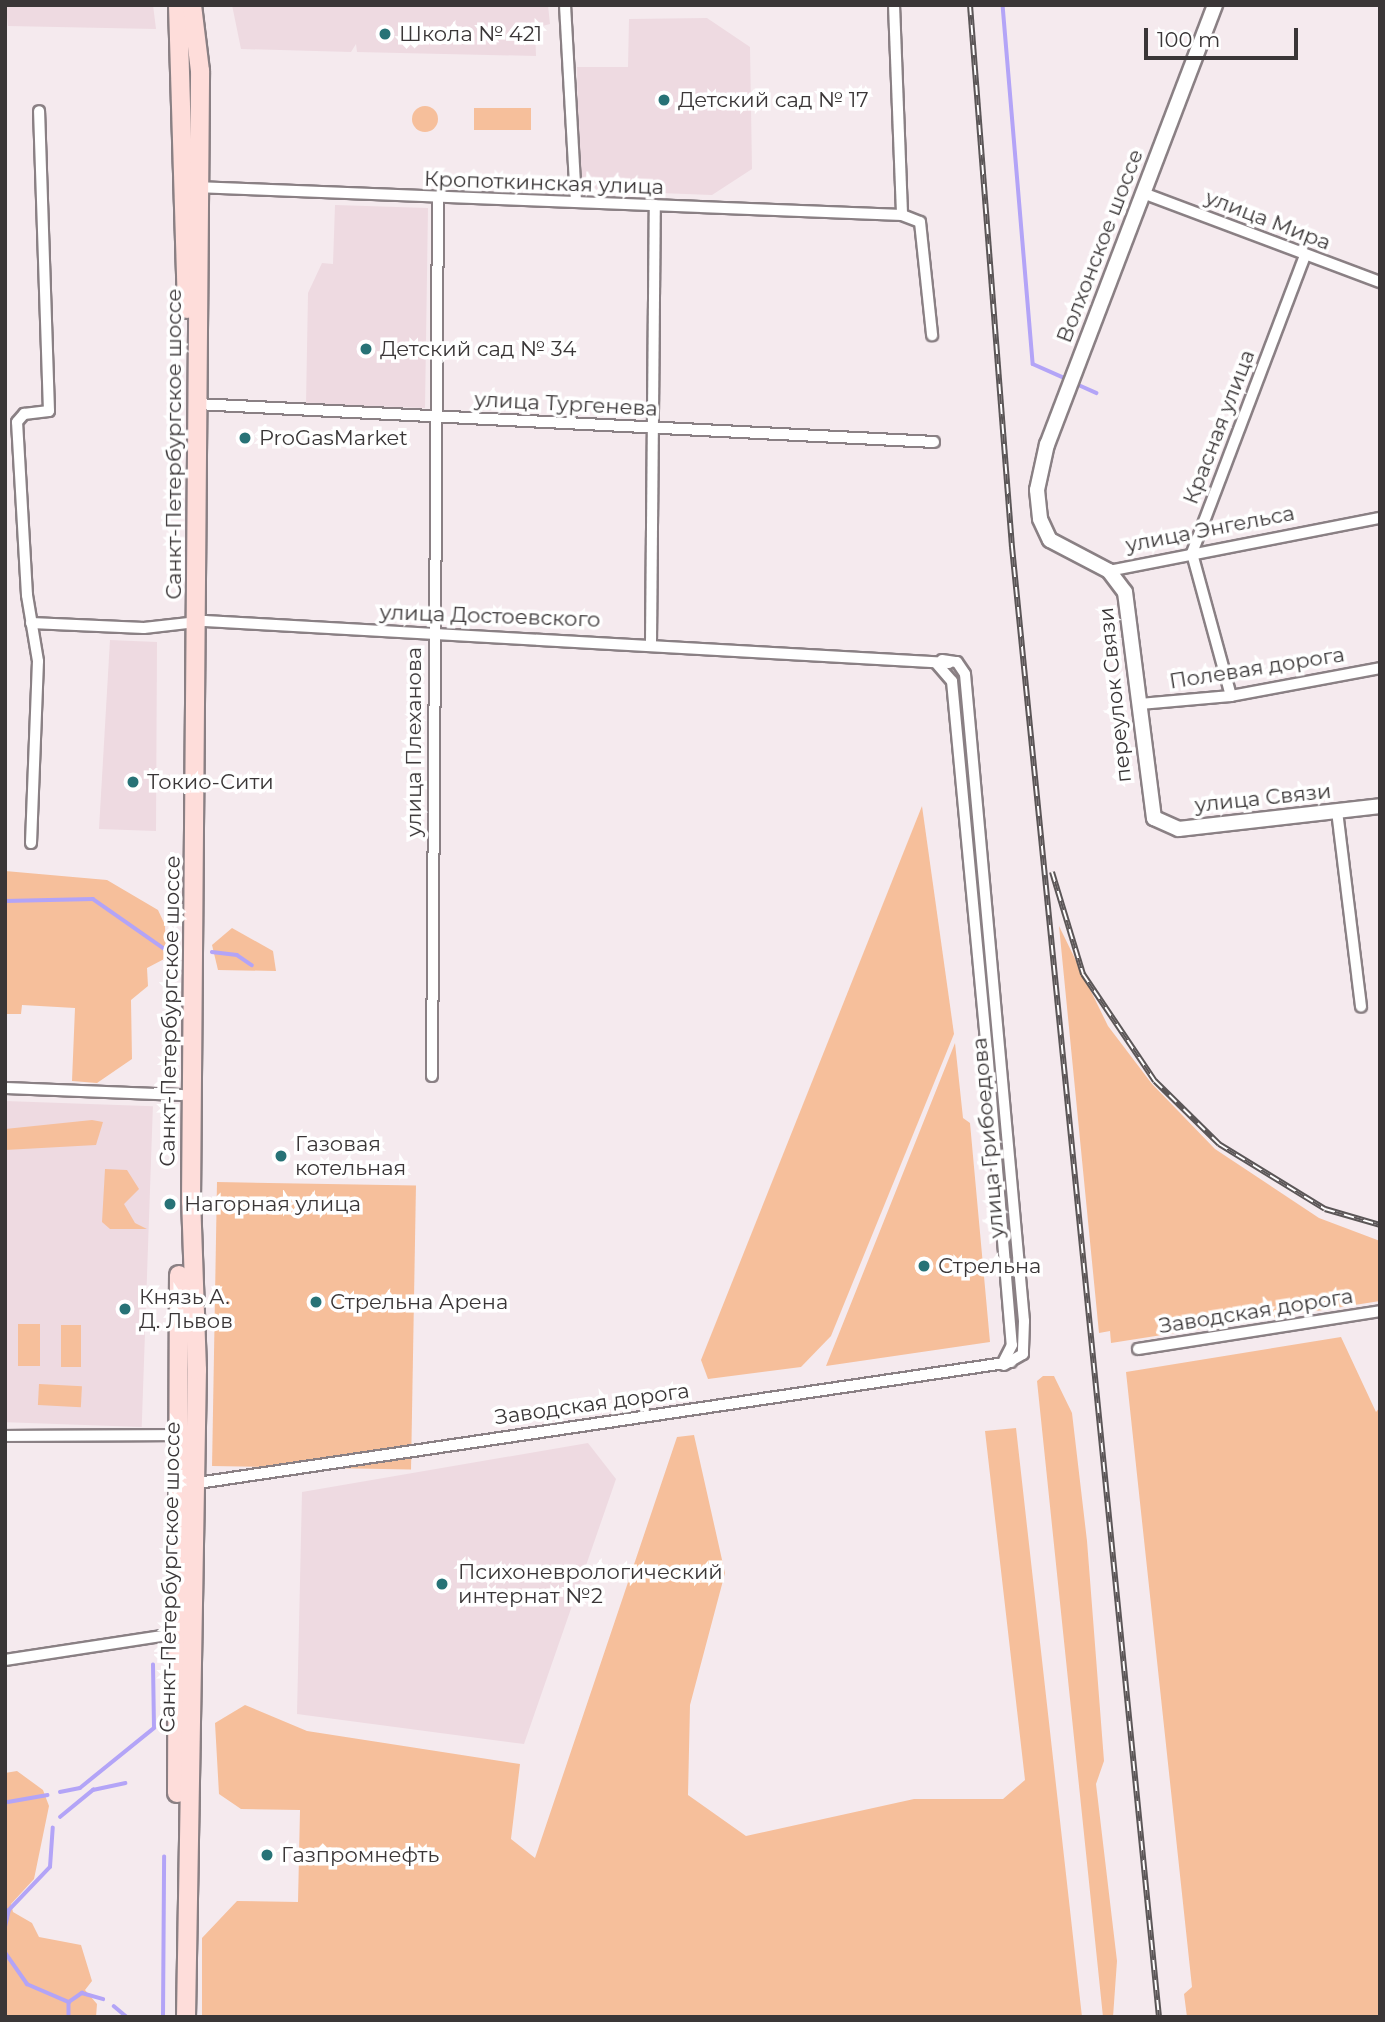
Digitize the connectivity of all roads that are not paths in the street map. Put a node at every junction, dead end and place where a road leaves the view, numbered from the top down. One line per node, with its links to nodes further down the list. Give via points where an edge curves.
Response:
1 (177, 5): 7 (main road, Санкт-Петербургское шоссе)
2 (192, 5): 7 (main road, Санкт-Петербургское шоссе, via 200,71)
3 (565, 5): 10 (street)
4 (894, 5): 12 (street)
5 (1215, 5): 8 (street, Волхонское шоссе)
6 (39, 111): 24 (street, via 49,411 24,414 18,422)
7 (192, 187): 9 (street, Кропоткинская улица); 16 (main road, Санкт-Петербургское шоссе); 25 (main road, Санкт-Петербургское шоссе)
8 (1143, 193): 13 (street, улица Мира); 20 (street, Волхонское шоссе, via 1047,444)
9 (438, 198): 10 (street, Кропоткинская улица); 17 (street, улица Плеханова)
10 (576, 202): 11 (street, Кропоткинская улица)
11 (655, 205): 12 (street, Кропоткинская улица); 18 (street)
12 (902, 215): 15 (street, via 920,222)
13 (1306, 255): 14 (street, улица Мира); 22 (street, Красная улица)
14 (1380, 282)
15 (932, 335)
16 (197, 404): 17 (street, улица Тургенева); 25 (main road, Санкт-Петербургское шоссе)
17 (434, 418): 18 (street, улица Тургенева); 26 (street, улица Плеханова)
18 (655, 428): 19 (street, улица Тургенева); 27 (street)
19 (934, 442)
20 (1037, 506): 23 (street, улица Энгельса, via 1050,540)
21 (1380, 517): 22 (street, улица Энгельса)
22 (1192, 553): 23 (street, улица Энгельса); 31 (street)
23 (1109, 571): 32 (street, переулок Связи, via 1129,608)
24 (31, 624): 25 (street, улица Достоевского); 36 (street, via 38,661)
25 (190, 624): 26 (street, улица Достоевского); 40 (main road, Санкт-Петербургское шоссе); 46 (main road, Санкт-Петербургское шоссе)
26 (434, 635): 27 (street, улица Достоевского); 38 (street, улица Плеханова)
27 (651, 642): 28 (street, улица Достоевского)
28 (932, 661): 29 (street, улица Достоевского); 43 (street, улица Грибоедова, via 950,675 953,693 1006,1249 1012,1345)
29 (948, 663)
30 (1380, 668): 31 (street, Полевая дорога)
31 (1231, 696): 32 (street, Полевая дорога)
32 (1140, 704): 35 (street, переулок Связи)
33 (1380, 806): 34 (street, улица Связи)
34 (1337, 811): 35 (street, улица Связи, via 1179,829); 37 (street)
35 (1154, 818)
36 (31, 843)
37 (1361, 1007)
38 (432, 1076)
39 (5, 1088): 40 (street)
40 (182, 1095): 44 (main road, Санкт-Петербургское шоссе)
41 (1380, 1311): 42 (street, Заводская дорога)
42 (1138, 1349)
43 (1006, 1364): 46 (street, Заводская дорога)
44 (179, 1435): 45 (street); 46 (main road, Санкт-Петербургское шоссе)
45 (5, 1436)
46 (186, 1484): 47 (main road, Санкт-Петербургское шоссе)
47 (184, 1633): 48 (street); 49 (main road, Санкт-Петербургское шоссе); 50 (main road, Санкт-Петербургское шоссе)
48 (5, 1660)
49 (176, 2017)
50 (186, 2017)

